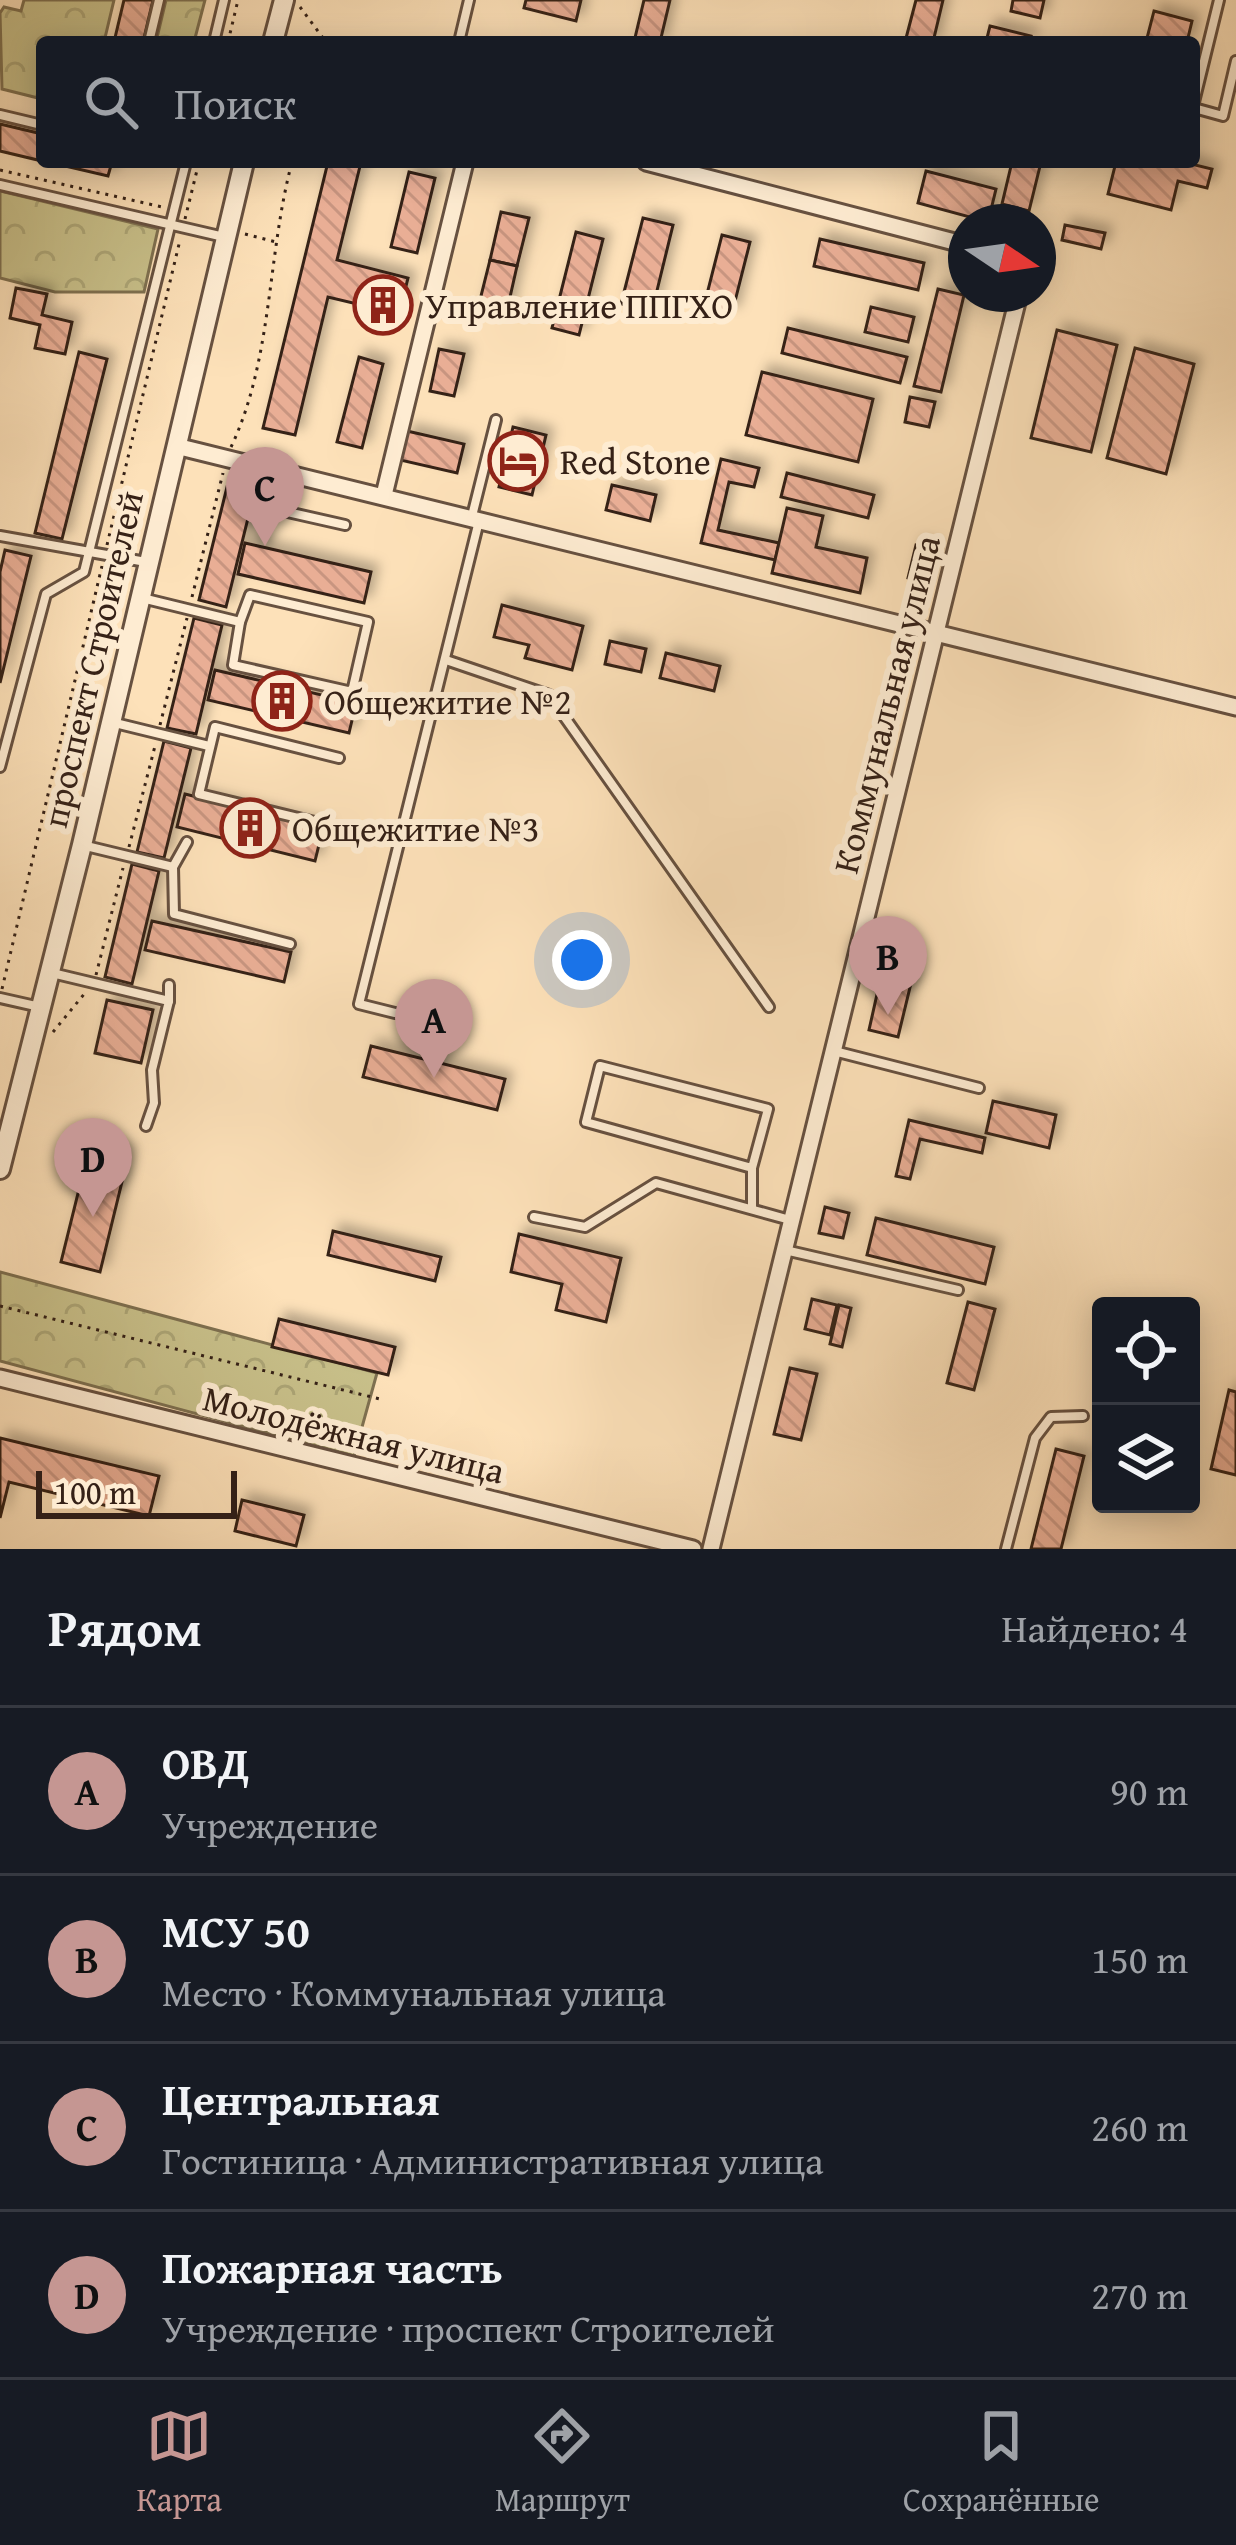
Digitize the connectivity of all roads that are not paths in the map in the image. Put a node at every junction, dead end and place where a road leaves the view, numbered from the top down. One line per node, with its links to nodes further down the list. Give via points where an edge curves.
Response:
1 (159, 0): 6 (lane)
2 (224, 0): 7 (lane)
3 (284, 0): 8 (street)
4 (469, 0): 9 (lane)
5 (1219, 0): 11 (lane)
6 (150, 36)
7 (215, 36)
8 (275, 36)
9 (460, 36)
10 (1236, 61): 12 (lane, via 1222,116)
11 (1200, 80)
12 (1200, 107)
13 (0, 115): 14 (lane)
14 (36, 124)
15 (184, 168): 20 (lane)
16 (243, 168): 21 (street, проспект Строителей)
17 (464, 168): 27 (street)
18 (669, 168): 22 (street)
19 (0, 185): 20 (lane)
20 (170, 225): 21 (lane); 31 (lane)
21 (226, 238): 25 (street, проспект Строителей)
22 (948, 240)
23 (1014, 312): 35 (street, Коммунальная улица)
24 (496, 420): 28 (lane)
25 (176, 446): 26 (street); 32 (street, проспект Строителей)
26 (269, 469): 27 (street); 29 (lane, via 261,506)
27 (384, 495): 28 (street)
28 (476, 519): 35 (street); 36 (lane)
29 (346, 525)
30 (0, 536): 31 (lane)
31 (89, 550): 32 (lane); 41 (lane, via 84,572 46,594)
32 (148, 562): 33 (street, проспект Строителей)
33 (140, 597): 34 (lane); 38 (street, проспект Строителей)
34 (240, 622): 34 (lane, via 233,665 352,692 368,622 250,595)
35 (934, 632): 37 (street); 54 (street, Коммунальная улица)
36 (446, 660): 51 (lane, via 549,695); 53 (lane, via 359,1004)
37 (1236, 706)
38 (111, 722): 39 (lane); 44 (street, проспект Строителей)
39 (209, 746): 40 (lane, via 215,727); 42 (lane, via 199,794)
40 (339, 758)
41 (0, 766)
42 (323, 824)
43 (187, 842): 45 (lane)
44 (82, 845): 45 (lane); 47 (street, проспект Строителей)
45 (173, 867): 46 (lane, via 174,914)
46 (290, 944)
47 (50, 973): 50 (lane); 52 (street, проспект Строителей)
48 (169, 985): 50 (lane)
49 (0, 998): 52 (lane)
50 (169, 1001): 56 (lane)
51 (769, 1006)
52 (42, 1007): 58 (street, проспект Строителей)
53 (394, 1013)
54 (832, 1051): 55 (lane); 61 (street, Коммунальная улица)
55 (980, 1088)
56 (146, 1126)
57 (752, 1168): 57 (lane, via 586,1122 600,1066 768,1109); 59 (lane)
58 (0, 1169)
59 (752, 1210): 60 (lane, via 656,1184 585,1228); 61 (lane)
60 (534, 1216)
61 (791, 1220): 62 (street, Коммунальная улица)
62 (784, 1250): 63 (lane); 67 (street, Коммунальная улица)
63 (958, 1289)
64 (0, 1378): 66 (street, Молодёжная улица)
65 (1083, 1416): 68 (lane, via 1051,1417 1035,1438)
66 (693, 1549)
67 (711, 1549)
68 (1006, 1549)

